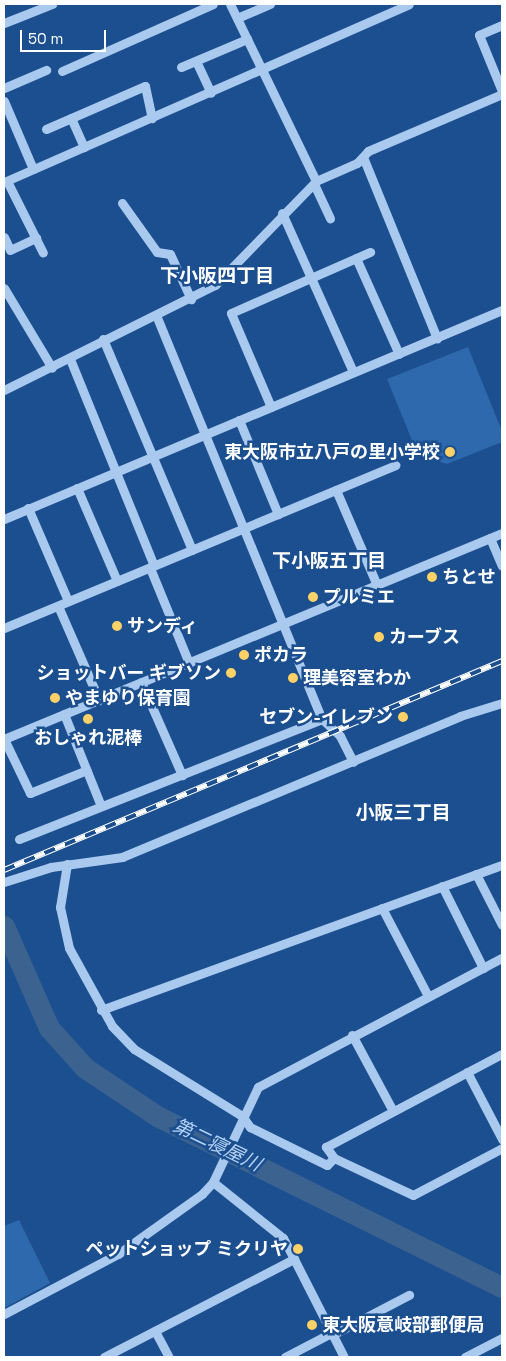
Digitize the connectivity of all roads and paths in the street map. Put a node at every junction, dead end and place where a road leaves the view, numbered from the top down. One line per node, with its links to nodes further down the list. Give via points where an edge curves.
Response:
1 (52, 4): 7 (street)
2 (213, 4): 16 (street)
3 (230, 4): 8 (street)
4 (270, 4): 8 (street)
5 (408, 4): 6 (street)
6 (398, 6): 15 (street)
7 (35, 7): 9 (street)
8 (236, 18): 11 (street)
9 (4, 23)
10 (502, 25): 19 (street, via 479,35)
11 (247, 39): 12 (street); 15 (street)
12 (196, 61): 13 (street); 18 (street)
13 (181, 67)
14 (46, 70): 17 (street)
15 (262, 70): 18 (street); 28 (street)
16 (62, 71)
17 (4, 88)
18 (211, 93): 22 (street)
19 (502, 93): 25 (street)
20 (4, 100): 26 (street)
21 (71, 118): 22 (street, via 145,86); 23 (street); 24 (street)
22 (152, 118): 24 (street)
23 (46, 129)
24 (84, 147): 26 (street)
25 (362, 157): 28 (street); 42 (street)
26 (33, 169): 27 (street)
27 (5, 182): 33 (street)
28 (315, 182): 30 (street); 31 (street)
29 (122, 203): 39 (street, via 156,252 170,254)
30 (282, 213): 37 (street); 39 (street, via 215,285)
31 (330, 218)
32 (4, 237): 33 (street, via 10,250)
33 (36, 238): 35 (street)
34 (370, 252): 36 (street)
35 (43, 253)
36 (356, 258): 37 (street); 44 (street)
37 (312, 278): 47 (street); 50 (street, via 231,313)
38 (4, 288): 46 (street)
39 (191, 299): 41 (street)
40 (502, 310): 42 (street)
41 (156, 315): 43 (street); 52 (street)
42 (437, 338): 44 (street)
43 (102, 339): 45 (street); 53 (street)
44 (399, 354): 47 (street)
45 (70, 359): 46 (street); 55 (street)
46 (52, 368): 49 (street)
47 (353, 372): 50 (street)
48 (4, 379): 49 (street)
49 (6, 389)
50 (271, 407): 51 (street)
51 (239, 420): 52 (street); 59 (street)
52 (204, 435): 53 (street); 61 (street)
53 (153, 456): 55 (street); 64 (street)
54 (395, 465): 57 (street)
55 (116, 472): 56 (street); 66 (street)
56 (78, 488): 58 (street); 67 (street)
57 (336, 490): 59 (street); 68 (street)
58 (28, 508): 60 (street); 69 (street)
59 (278, 514): 61 (street)
60 (4, 519)
61 (243, 529): 64 (street); 71 (street)
62 (502, 533): 63 (street)
63 (490, 538): 65 (street); 68 (street)
64 (192, 550): 66 (street)
65 (502, 566)
66 (152, 567): 67 (street); 73 (street)
67 (117, 581): 69 (street)
68 (377, 585): 71 (street)
69 (68, 602): 70 (street)
70 (58, 606): 72 (street); 75 (street)
71 (282, 624): 73 (street); 78 (street)
72 (4, 628)
73 (189, 663): 74 (street)
74 (141, 682): 75 (street); 82 (street)
75 (99, 700): 77 (street)
76 (502, 703): 80 (street, via 460,716)
77 (64, 714): 79 (street); 81 (street)
78 (322, 719): 80 (street, via 340,736); 82 (street)
79 (4, 739): 81 (street, via 30,793)
80 (353, 762): 85 (street, via 122,857)
81 (86, 770): 83 (street)
82 (182, 774): 83 (street)
83 (101, 806): 84 (street)
84 (19, 839)
85 (67, 864): 88 (street); 95 (street, via 60,908 69,948)
86 (502, 865): 87 (street)
87 (476, 874): 89 (street); 91 (street)
88 (4, 882)
89 (442, 886): 90 (street); 93 (street)
90 (382, 908): 94 (street); 95 (street)
91 (502, 925)
92 (502, 958): 93 (street)
93 (483, 968): 94 (street)
94 (428, 996): 96 (street)
95 (101, 1010): 100 (street, via 134,1049)
96 (352, 1035): 99 (street); 100 (street, via 258,1087)
97 (502, 1054): 98 (street)
98 (467, 1072): 99 (street); 101 (street)
99 (393, 1111): 103 (street, via 326,1147)
100 (242, 1116): 103 (street, via 250,1127 327,1165); 104 (street)
101 (502, 1139)
102 (502, 1148): 103 (street, via 413,1195)
103 (334, 1158)
104 (213, 1182): 105 (street, via 283,1238); 107 (street, via 168,1221 118,1254)
105 (294, 1259): 108 (street); 109 (street)
106 (409, 1295): 109 (street)
107 (4, 1314)
108 (155, 1331): 111 (street); 112 (street)
109 (332, 1334): 113 (street); 114 (street)
110 (502, 1338): 115 (street)
111 (104, 1357)
112 (169, 1357)
113 (285, 1357)
114 (344, 1357)
115 (465, 1357)

